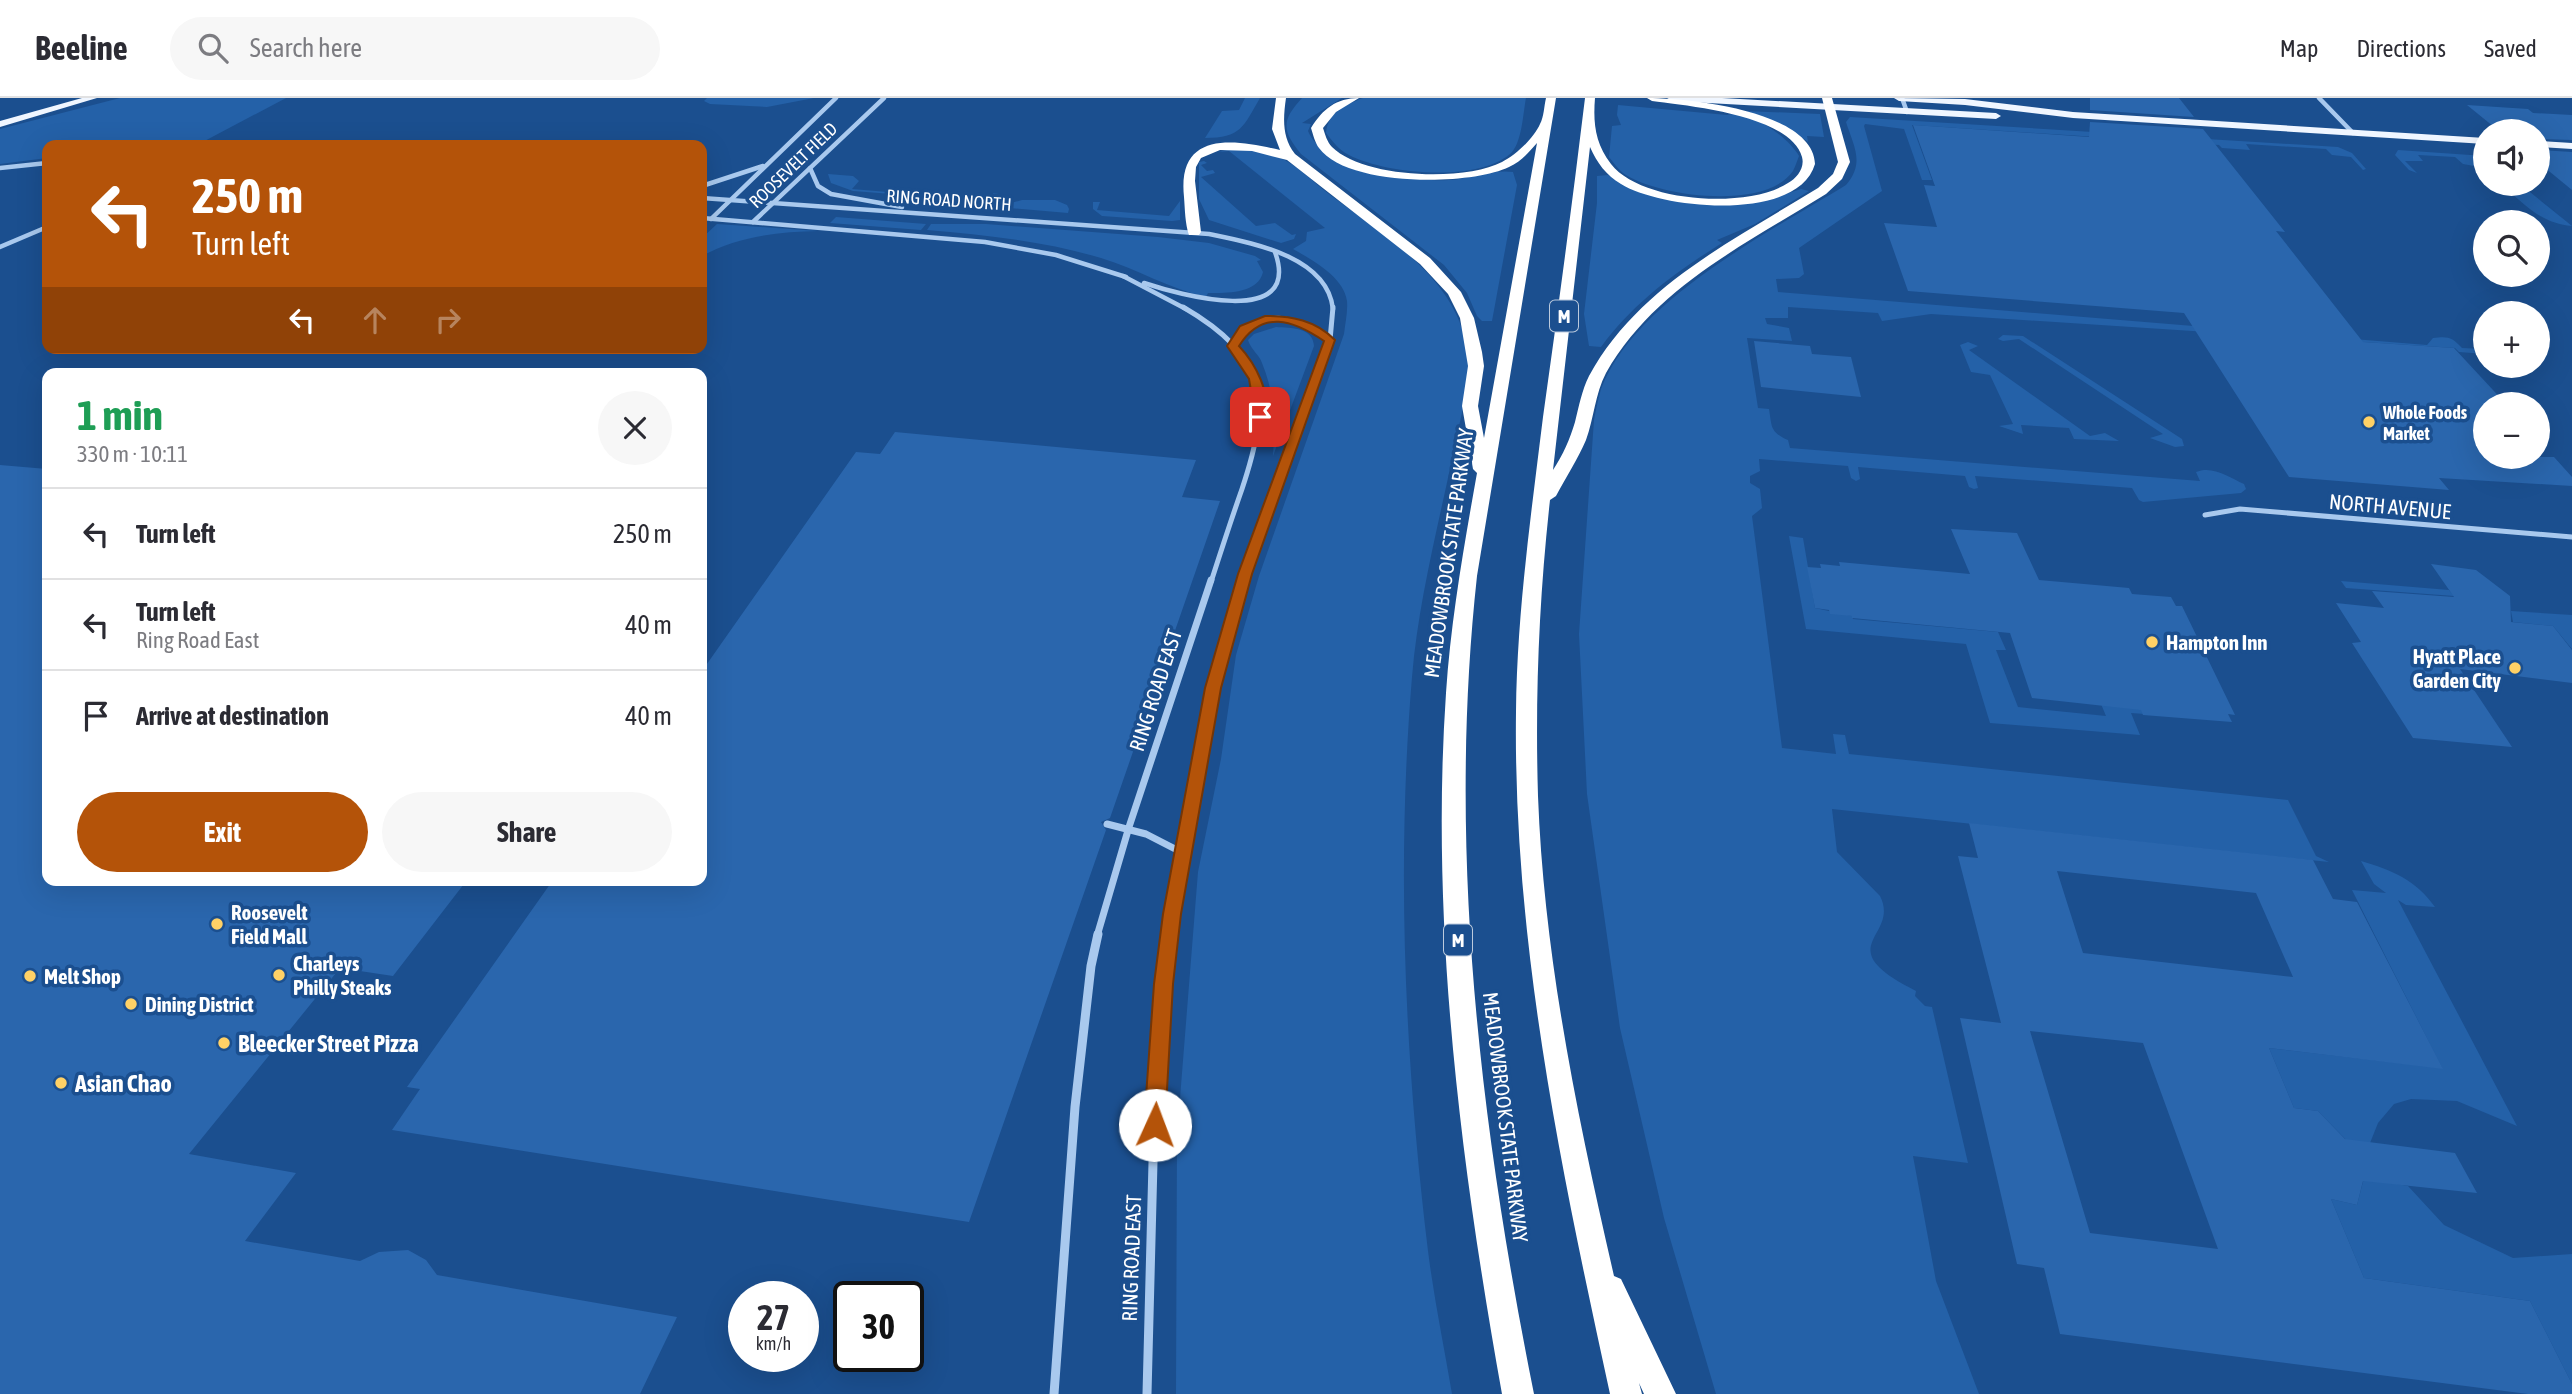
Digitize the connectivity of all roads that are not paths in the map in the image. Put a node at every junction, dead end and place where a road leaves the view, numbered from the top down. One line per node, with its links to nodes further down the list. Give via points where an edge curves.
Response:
1 (92, 98): 15 (main road)
2 (836, 98): 23 (street, ROOSEVELT FIELD)
3 (884, 98): 26 (street, ROOSEVELT FIELD)
4 (1281, 98): 22 (highway, via 1278,138)
5 (1354, 98): 17 (highway, via 1322,119 1320,140 1352,164 1409,177 1494,170 1519,156)
6 (1551, 98): 17 (highway, MEADOWBROOK STATE PARKWAY / M)
7 (1590, 98): 16 (highway, M)
8 (1652, 98): 16 (highway, via 1722,109 1773,125 1805,148 1809,157 1806,171 1788,188 1756,199 1707,201 1669,196 1634,186 1611,171)
9 (1672, 98): 12 (main road)
10 (1901, 98): 13 (street); 14 (main road)
11 (2319, 98): 18 (street)
12 (1828, 103): 13 (main road); 43 (highway, via 1844,162 1838,176 1822,191 1682,281 1628,330 1593,383 1581,430)
13 (1907, 112): 14 (main road)
14 (2073, 115): 18 (main road)
15 (0, 124)
16 (1587, 124): 43 (highway, M)
17 (1546, 125): 42 (highway, MEADOWBROOK STATE PARKWAY / M)
18 (2353, 133): 19 (main road)
19 (2473, 140)
20 (2550, 145): 21 (main road)
21 (2572, 146)
22 (1291, 157): 36 (highway, via 1240,146 1199,156 1189,173); 42 (highway, via 1425,261 1454,292 1468,318 1475,352 1470,407)
23 (767, 164): 27 (street); 29 (street, ROOSEVELT FIELD)
24 (42, 165): 25 (street)
25 (0, 168)
26 (810, 168): 30 (street, ROOSEVELT FIELD); 31 (street, via 818,186 831,194)
27 (707, 184)
28 (707, 198): 29 (street, RING ROAD NORTH)
29 (731, 200): 30 (street, RING ROAD NORTH); 33 (street, ROOSEVELT FIELD)
30 (774, 202): 31 (street, RING ROAD NORTH); 34 (street, ROOSEVELT FIELD)
31 (944, 214): 36 (street, RING ROAD NORTH)
32 (707, 219): 33 (street, RING ROAD NORTH)
33 (711, 219): 34 (street, RING ROAD NORTH)
34 (753, 222): 39 (street, RING ROAD NORTH, via 985,242 1056,255)
35 (42, 229): 37 (street)
36 (1194, 232): 38 (street, RING ROAD EAST)
37 (0, 247)
38 (1275, 252): 39 (street, via 1281,271 1278,282 1261,295 1241,301 1189,297); 40 (street, RING ROAD EAST, via 1311,273 1327,290 1333,309)
39 (1123, 276): 41 (street, RING ROAD EAST, via 1198,318)
40 (1329, 340): 41 (street, via 1307,325 1276,318 1250,324); 48 (street, RING ROAD EAST, via 1248,563 1224,644)
41 (1233, 346): 47 (street, RING ROAD EAST, via 1250,368 1258,391 1256,442)
42 (1484, 485): 52 (highway, MEADOWBROOK STATE PARKWAY / M, via 1459,647 1451,819 1474,1116)
43 (1541, 507): 49 (highway, M, via 1527,677 1532,859 1555,1046)
44 (2205, 515): 45 (street, NORTH AVENUE, via 2241,509)
45 (2572, 537)
46 (1107, 824): 47 (street)
47 (1129, 827): 48 (street); 50 (street, RING ROAD EAST, via 1091,966 1075,1107)
48 (1181, 852): 51 (street, RING ROAD EAST, via 1157,1056)
49 (1592, 1249): 53 (highway, M); 54 (highway)
50 (1054, 1394)
51 (1147, 1394)
52 (1518, 1394)
53 (1626, 1394)
54 (1660, 1394)

